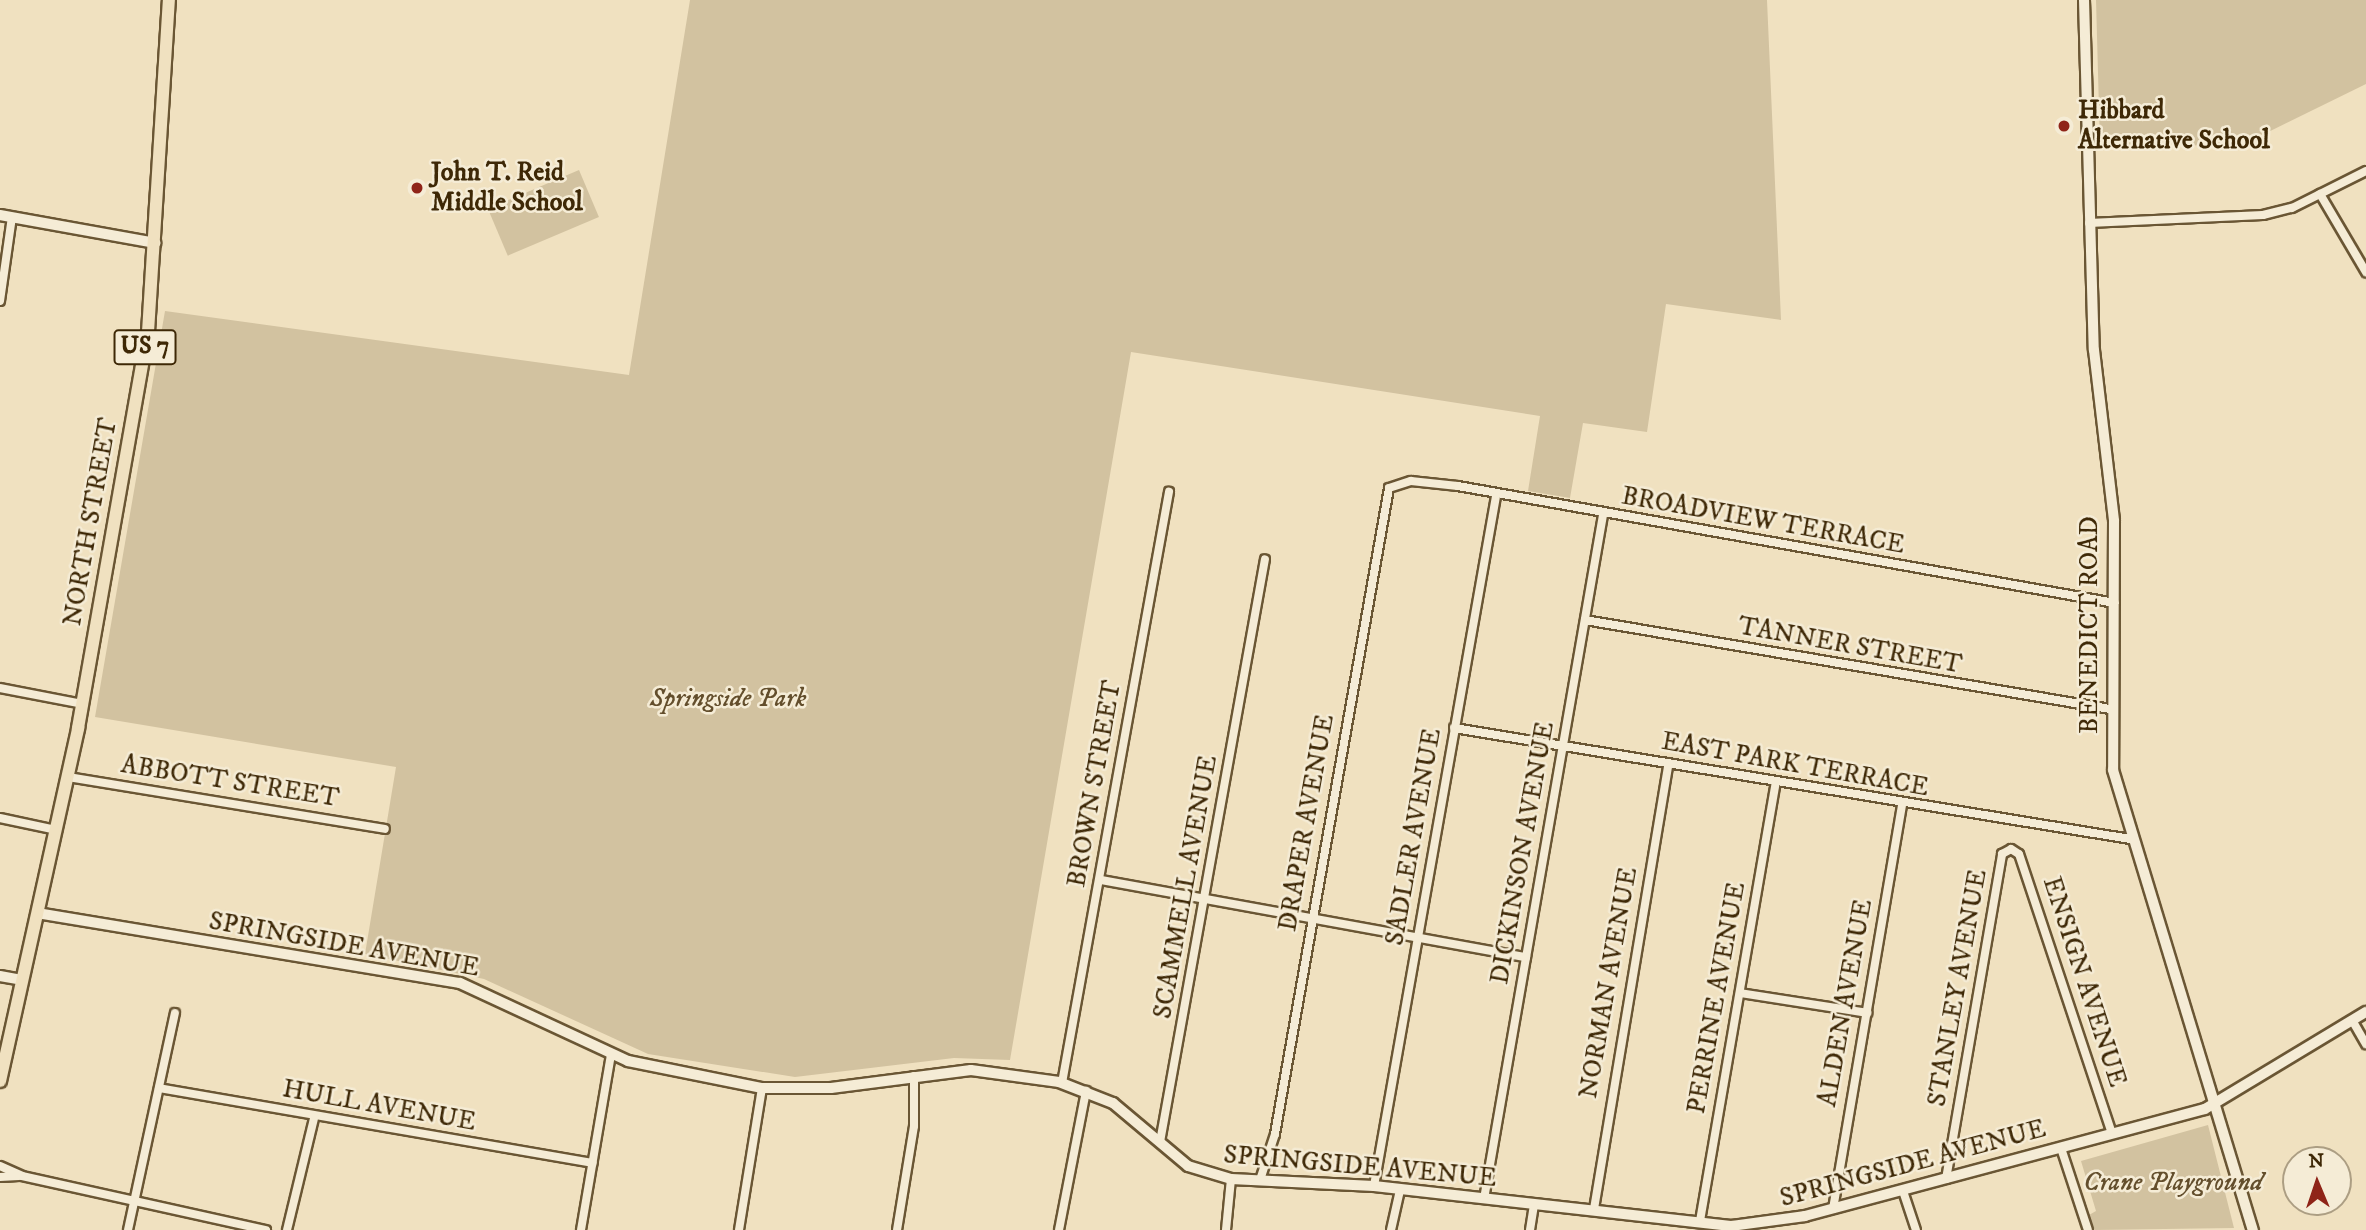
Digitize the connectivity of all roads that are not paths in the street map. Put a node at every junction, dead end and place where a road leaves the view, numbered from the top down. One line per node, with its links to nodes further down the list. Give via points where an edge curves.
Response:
1 (169, 0): 8 (main road, NORTH STREET / US 7)
2 (2084, 0): 7 (street, BENEDICT ROAD)
3 (2366, 171): 4 (street)
4 (2320, 194): 7 (street, via 2263,215); 9 (street)
5 (0, 215): 6 (street)
6 (12, 217): 8 (street); 10 (street)
7 (2089, 223): 16 (street, BENEDICT ROAD)
8 (155, 243): 19 (main road, NORTH STREET / US 7, via 148,332)
9 (2366, 272)
10 (0, 301)
11 (1404, 482): 13 (street, BROADVIEW TERRACE); 35 (street, DRAPER AVENUE, via 1384,497)
12 (1169, 492): 32 (street, BROWN STREET)
13 (1496, 496): 14 (street, BROADVIEW TERRACE); 21 (street, SADLER AVENUE)
14 (1603, 515): 16 (street, BROADVIEW TERRACE); 17 (street, DICKINSON AVENUE)
15 (1265, 559): 33 (street, SCAMMELL AVENUE)
16 (2115, 603): 20 (street, BENEDICT ROAD)
17 (1585, 620): 20 (street, TANNER STREET); 22 (street, DICKINSON AVENUE)
18 (0, 688): 19 (street)
19 (83, 704): 24 (main road, NORTH STREET / US 7)
20 (2110, 709): 30 (street, BENEDICT ROAD, via 2113,771)
21 (1454, 728): 22 (street, EAST PARK TERRACE); 36 (street, SADLER AVENUE)
22 (1563, 746): 23 (street, EAST PARK TERRACE); 37 (street, DICKINSON AVENUE)
23 (1669, 763): 25 (street, EAST PARK TERRACE); 73 (street, NORMAN AVENUE)
24 (68, 777): 28 (street, ABBOTT STREET); 29 (main road, NORTH STREET / US 7)
25 (1776, 782): 26 (street, EAST PARK TERRACE); 40 (street, PERRINE AVENUE)
26 (1902, 805): 30 (street, EAST PARK TERRACE); 42 (street, ALDEN AVENUE)
27 (0, 818): 29 (street)
28 (385, 829)
29 (56, 830): 34 (main road, NORTH STREET / US 7)
30 (2130, 839): 55 (street, BENEDICT ROAD)
31 (2011, 849): 57 (street, ENSIGN AVENUE, via 2019,854); 66 (street, STANLEY AVENUE, via 2002,854)
32 (1101, 880): 33 (street); 51 (street, BROWN STREET)
33 (1206, 900): 35 (street); 58 (street, SCAMMELL AVENUE)
34 (37, 913): 39 (main road, NORTH STREET / US 7); 47 (street, SPRINGSIDE AVENUE, via 460,983)
35 (1312, 917): 36 (street); 65 (street, DRAPER AVENUE, via 1275,1134)
36 (1418, 935): 37 (street); 67 (street, SADLER AVENUE)
37 (1526, 957): 70 (street, DICKINSON AVENUE)
38 (0, 976): 39 (street)
39 (22, 980): 46 (main road, NORTH STREET / US 7)
40 (1740, 993): 42 (street); 75 (street, PERRINE AVENUE)
41 (175, 1013): 52 (street)
42 (1867, 1013): 74 (street, ALDEN AVENUE)
43 (2365, 1015): 44 (street, SPRINGSIDE AVENUE)
44 (2352, 1020): 45 (street); 55 (street, SPRINGSIDE AVENUE)
45 (2366, 1044)
46 (8, 1045): 48 (main road, NORTH STREET); 50 (main road, NORTH STREET / US 7)
47 (611, 1054): 53 (street, SPRINGSIDE AVENUE); 60 (street)
48 (0, 1063)
49 (914, 1076): 51 (street, SPRINGSIDE AVENUE, via 971,1070); 53 (street, SPRINGSIDE AVENUE, via 831,1088); 82 (street, via 914,1126)
50 (0, 1081)
51 (1062, 1083): 54 (street, SPRINGSIDE AVENUE)
52 (159, 1088): 56 (street, HULL AVENUE); 71 (street)
53 (762, 1088): 81 (street)
54 (1086, 1091): 58 (street, SPRINGSIDE AVENUE, via 1137,1119); 83 (street)
55 (2215, 1105): 57 (street, SPRINGSIDE AVENUE); 89 (street, BENEDICT ROAD)
56 (314, 1118): 60 (street, HULL AVENUE); 79 (street)
57 (2112, 1133): 59 (street, SPRINGSIDE AVENUE)
58 (1160, 1142): 64 (street, SPRINGSIDE AVENUE, via 1188,1166)
59 (2061, 1147): 66 (street, SPRINGSIDE AVENUE); 88 (street)
60 (593, 1163): 80 (street)
61 (0, 1166): 62 (street)
62 (22, 1176): 63 (street); 71 (street)
63 (0, 1177)
64 (1231, 1179): 65 (street, SPRINGSIDE AVENUE); 84 (street)
65 (1260, 1180): 67 (street, SPRINGSIDE AVENUE)
66 (1946, 1180): 69 (street, SPRINGSIDE AVENUE)
67 (1374, 1186): 68 (street, SPRINGSIDE AVENUE)
68 (1400, 1189): 70 (street, SPRINGSIDE AVENUE); 85 (street)
69 (1903, 1191): 74 (street, SPRINGSIDE AVENUE); 87 (street)
70 (1484, 1199): 72 (street, SPRINGSIDE AVENUE)
71 (134, 1200): 77 (street); 78 (street)
72 (1534, 1204): 73 (street, SPRINGSIDE AVENUE); 86 (street)
73 (1594, 1209): 75 (street, SPRINGSIDE AVENUE)
74 (1833, 1209): 76 (street, SPRINGSIDE AVENUE)
75 (1700, 1221): 76 (street, SPRINGSIDE AVENUE)
76 (1743, 1228)
77 (128, 1230)
78 (267, 1230)
79 (287, 1230)
80 (581, 1230)
81 (739, 1230)
82 (897, 1230)
83 (1059, 1230)
84 (1226, 1230)
85 (1391, 1230)
86 (1530, 1230)
87 (1916, 1230)
88 (2088, 1230)
89 (2253, 1230)

